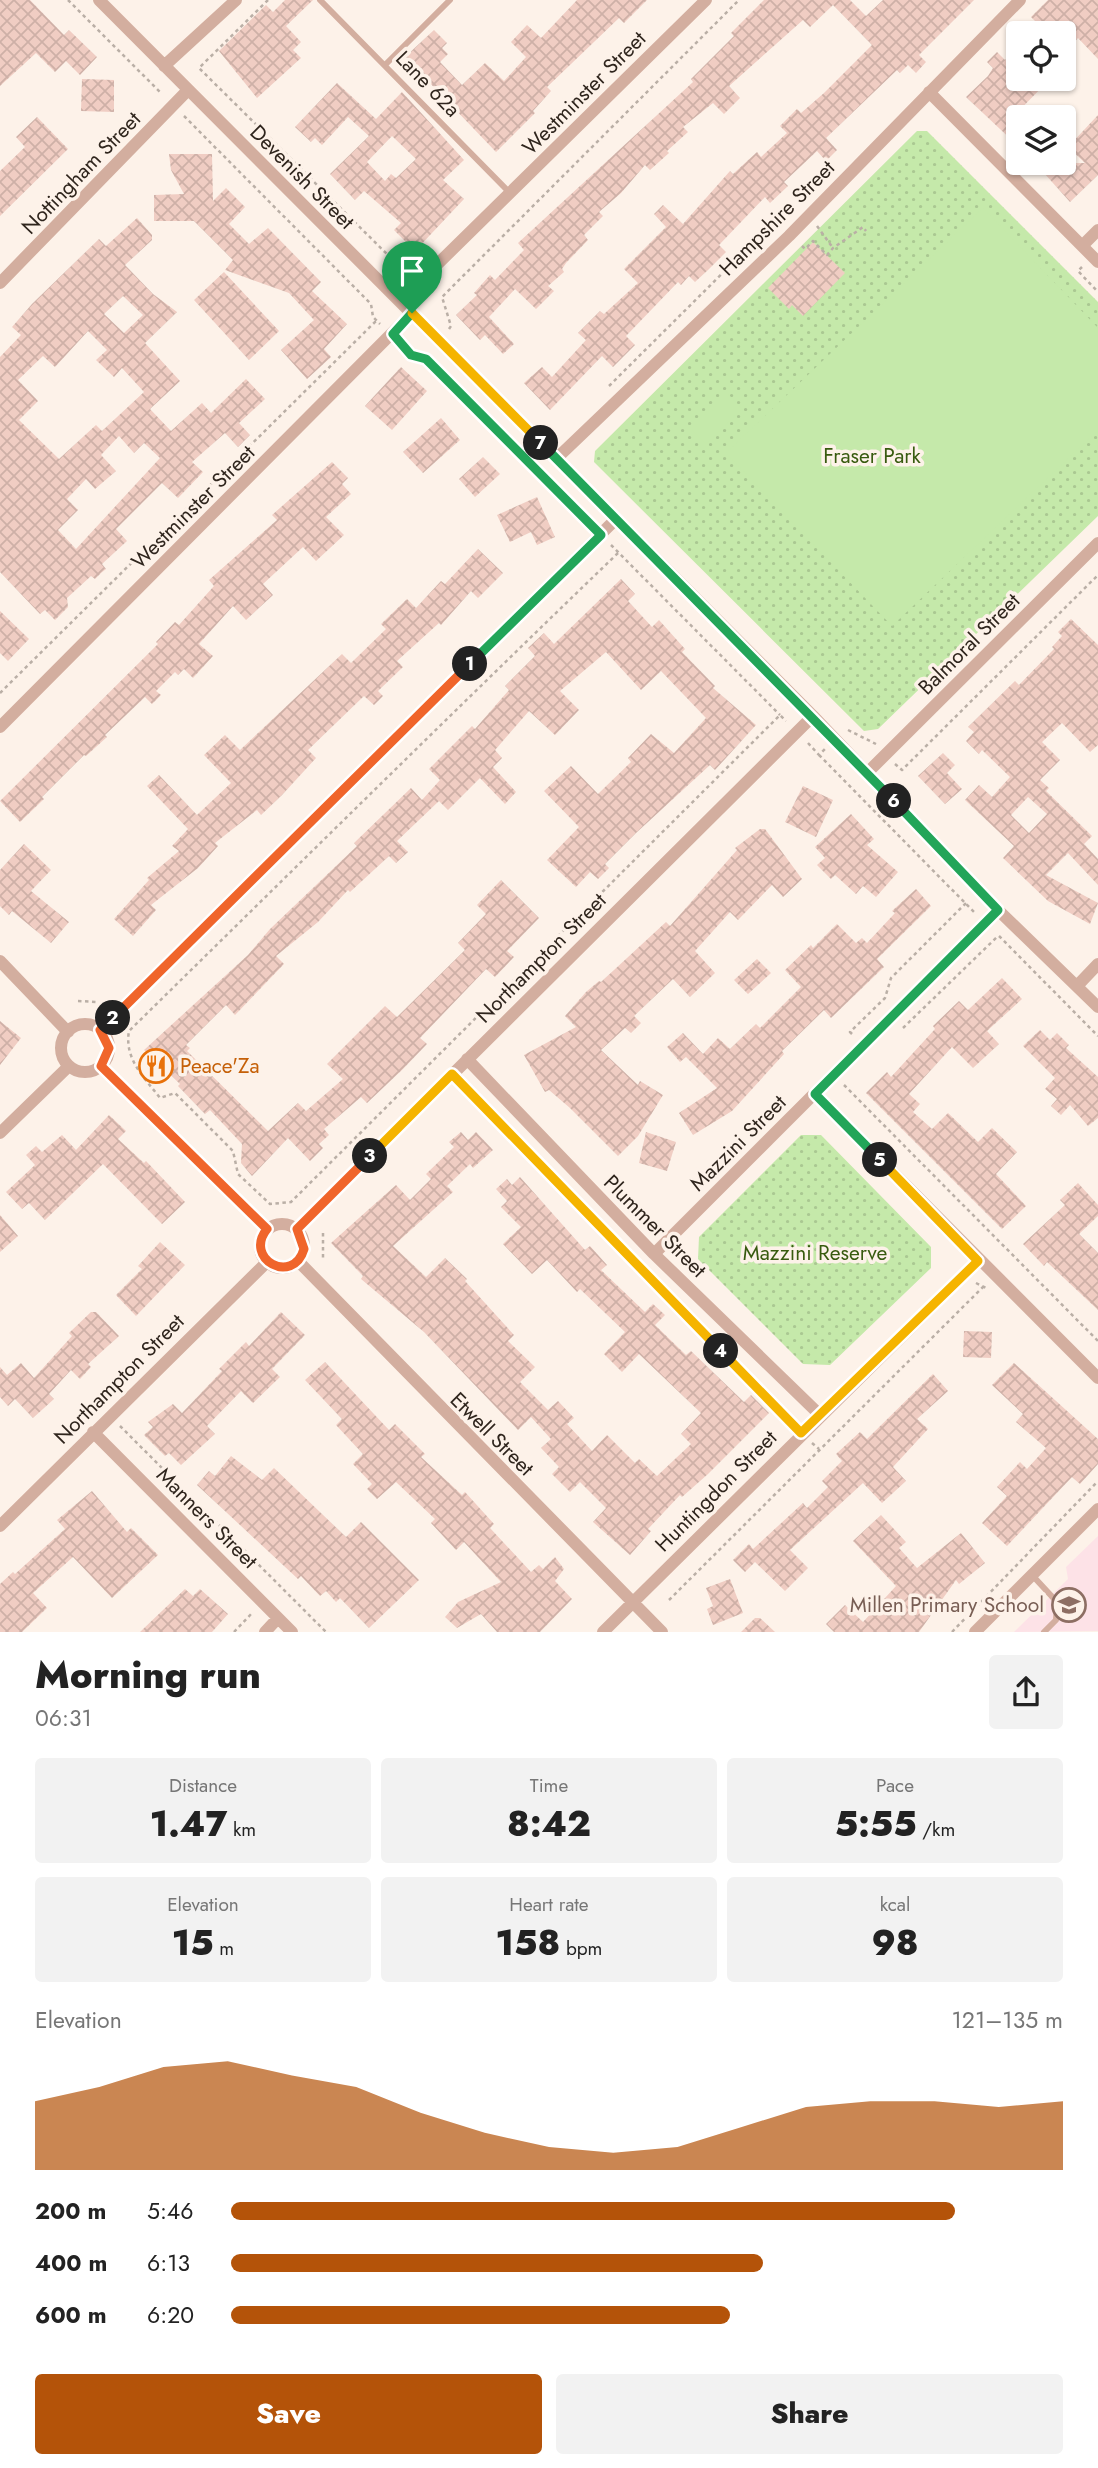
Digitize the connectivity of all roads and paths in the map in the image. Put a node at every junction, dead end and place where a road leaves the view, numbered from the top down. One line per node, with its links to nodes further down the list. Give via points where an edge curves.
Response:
1 (68, 0): 14 (path)
2 (99, 0): 10 (street, Devenish Street)
3 (236, 0): 10 (street)
4 (268, 0): 24 (path, via 199,68)
5 (320, 0): 11 (lane, Lane 62a)
6 (450, 0): 11 (lane)
7 (706, 0): 15 (street, Westminster Street)
8 (738, 0): 29 (path, via 442,297)
9 (1020, 0): 13 (street, Hampshire Street)
10 (164, 65): 12 (street, Devenish Street)
11 (385, 65): 15 (lane, Lane 62a)
12 (188, 90): 14 (street, Nottingham Street); 26 (street, Devenish Street)
13 (929, 92): 21 (street); 35 (street, Hampshire Street, via 789,236)
14 (174, 106): 25 (street, Nottingham Street); 28 (path, via 371,304)
15 (510, 193): 26 (street, Westminster Street)
16 (774, 222): 34 (path)
17 (817, 226): 22 (path)
18 (1098, 230): 21 (street)
19 (866, 231): 22 (path, via 863,227)
20 (802, 246): 22 (path, via 805,249 813,241 827,255)
21 (1082, 246): 23 (street)
22 (833, 247)
23 (1098, 261)
24 (396, 263)
25 (0, 283)
26 (400, 301): 27 (street, Devenish Street)
27 (412, 313): 30 (street, Westminster Street); 32 (street, Devenish Street)
28 (376, 320): 30 (path); 40 (path)
29 (451, 326): 31 (path); 32 (path)
30 (393, 334): 33 (path, via 411,355); 43 (street, Westminster Street)
31 (454, 338)
32 (439, 341): 33 (path); 35 (street, Devenish Street)
33 (426, 359): 37 (path)
34 (600, 395)
35 (557, 458): 36 (street, Devenish Street)
36 (615, 520): 37 (street); 42 (street, Devenish Street)
37 (601, 535): 39 (path); 55 (street)
38 (1098, 543): 45 (street, Balmoral Street)
39 (618, 553): 41 (path); 67 (path, via 129,1031 132,1061 160,1098 175,1093 233,1151 238,1174)
40 (0, 693)
41 (780, 715)
42 (813, 716): 45 (street, Devenish Street); 60 (street, Northampton Street)
43 (0, 727)
44 (819, 755): 46 (path)
45 (867, 772): 47 (street, Devenish Street)
46 (966, 903): 48 (path); 58 (path, via 891,978 885,998 850,1031)
47 (998, 910): 48 (street, Mazzini Street); 51 (street, Devenish Street)
48 (985, 923): 57 (path); 58 (street, Mazzini Street)
49 (0, 961): 56 (street)
50 (1098, 964): 51 (street)
51 (1077, 986): 54 (street, Devenish Street)
52 (78, 1001): 53 (path)
53 (97, 1002)
54 (1098, 1007)
55 (100, 1030): 56 (street, via 80,1025); 62 (street, via 109,1048)
56 (68, 1032): 61 (street, via 62,1053)
57 (1098, 1036)
58 (863, 1045): 64 (street, Mazzini Street)
59 (436, 1058): 63 (path)
60 (467, 1059): 63 (street, Northampton Street); 71 (street, Plummer Street)
61 (69, 1066): 62 (street, via 81,1072); 66 (street)
62 (101, 1066): 68 (street)
63 (452, 1074): 69 (street, Northampton Street); 83 (path)
64 (834, 1075): 65 (street, Mazzini Street); 77 (path)
65 (815, 1094): 71 (street, Mazzini Street); 74 (street)
66 (0, 1133)
67 (270, 1204)
68 (267, 1229): 69 (street, via 286,1224); 75 (street, via 260,1242)
69 (297, 1229): 73 (street, via 304,1249)
70 (323, 1233): 72 (path)
71 (654, 1254): 80 (street, Plummer Street)
72 (323, 1260)
73 (298, 1261): 75 (street, via 286,1268); 91 (street, Etwell Street)
74 (978, 1261): 78 (street); 80 (street, Huntingdon Street)
75 (267, 1262): 81 (street, Northampton Street)
76 (982, 1287): 84 (path)
77 (1098, 1341)
78 (1098, 1378)
79 (92, 1399): 81 (path)
80 (820, 1415): 83 (street, Huntingdon Street)
81 (109, 1416): 82 (street, Northampton Street); 96 (path)
82 (93, 1432): 87 (street, Northampton Street); 90 (street, Manners Street)
83 (801, 1433): 84 (path); 91 (street, Huntingdon Street)
84 (819, 1449): 89 (path)
85 (1098, 1481): 99 (path)
86 (1098, 1510): 88 (street)
87 (0, 1526)
88 (1032, 1575): 100 (street); 101 (lane, via 1057,1602 1056,1620)
89 (669, 1600)
90 (263, 1602): 92 (street, Manners Street); 93 (path)
91 (632, 1602): 97 (street, Huntingdon Street); 98 (street, Etwell Street)
92 (278, 1618): 94 (street); 95 (street, Manners Street)
93 (234, 1632)
94 (265, 1632)
95 (292, 1632)
96 (326, 1632)
97 (603, 1632)
98 (662, 1632)
99 (952, 1632)
100 (975, 1632)
101 (1044, 1632)

